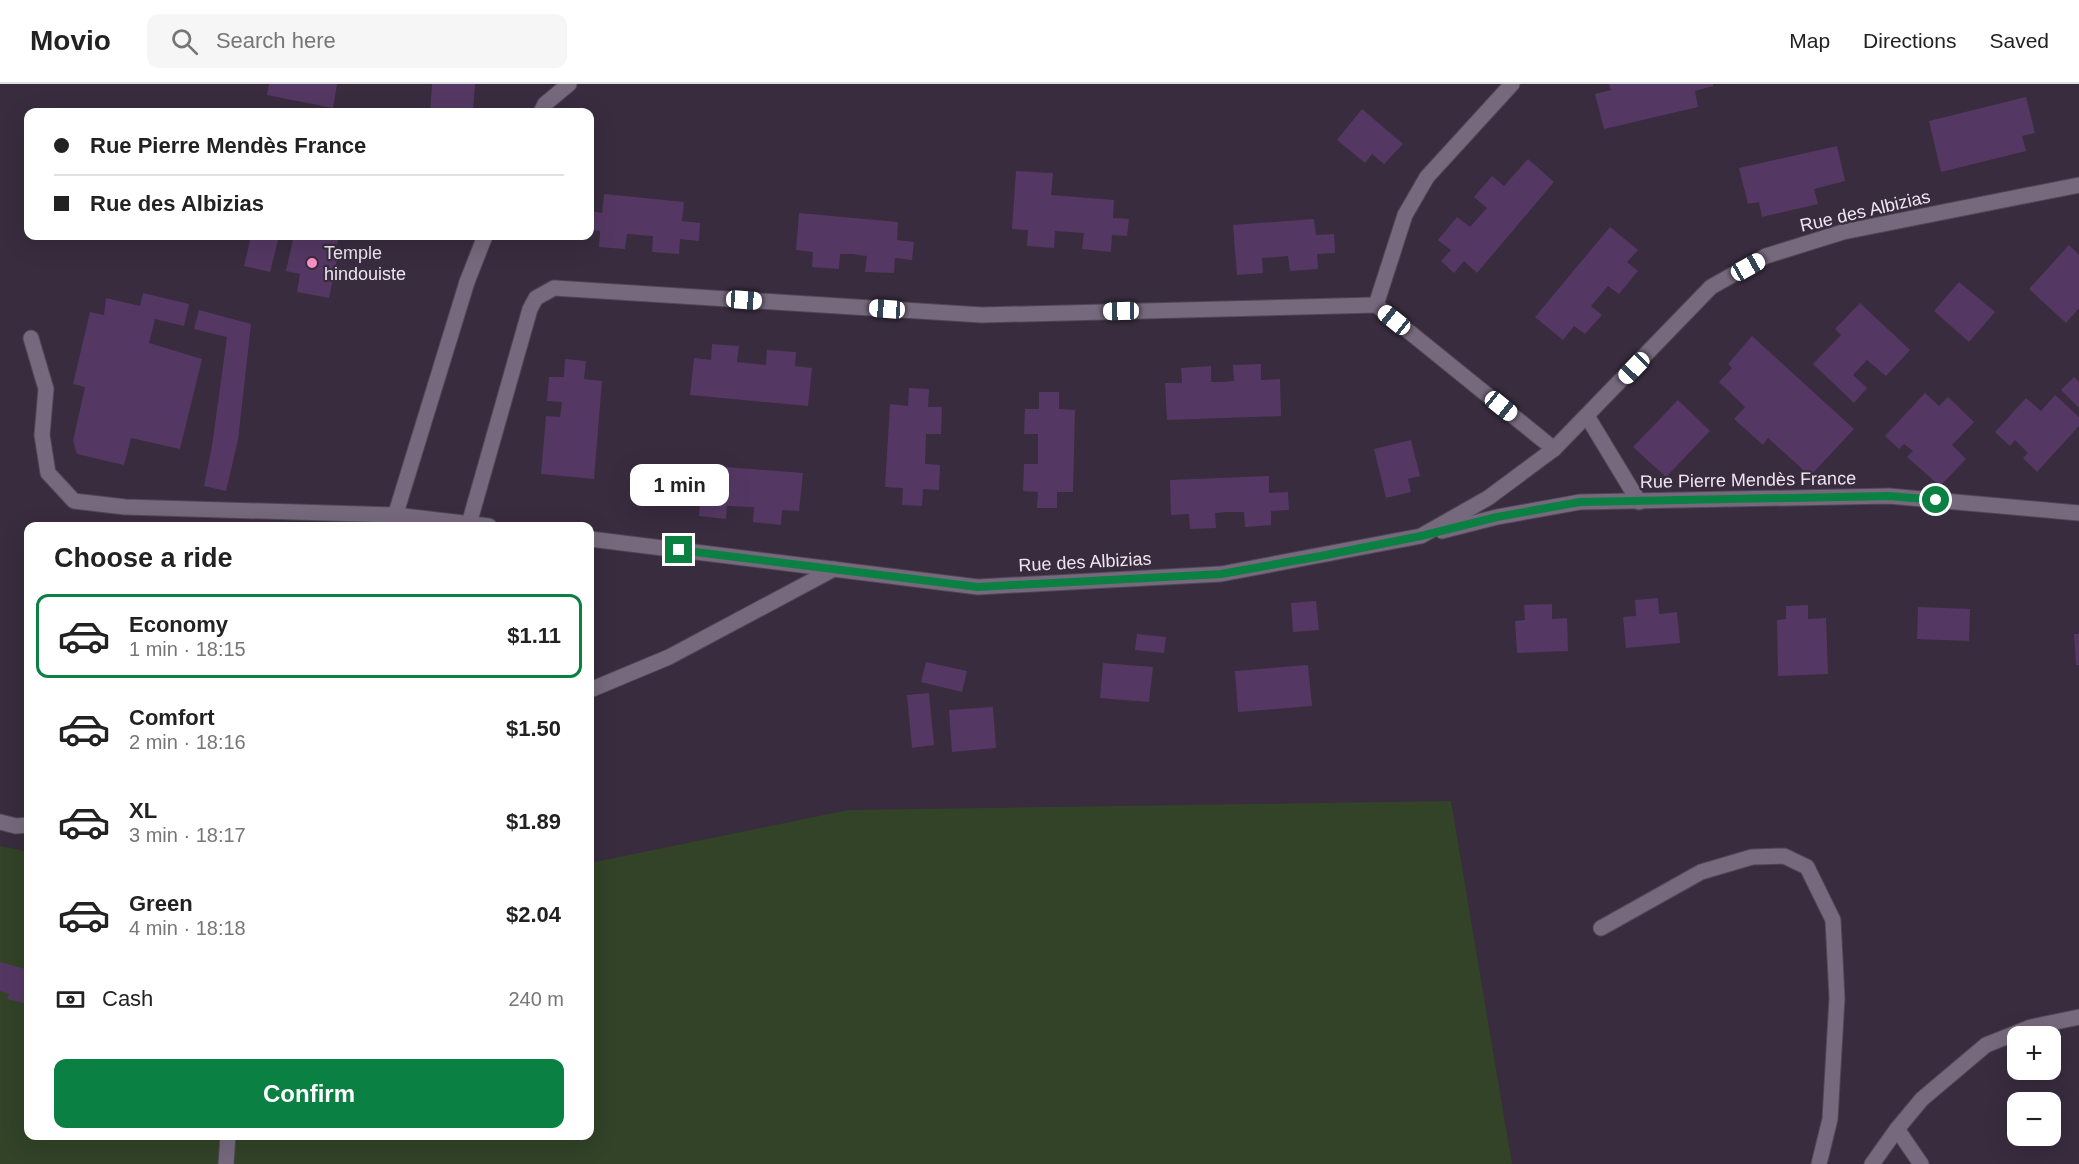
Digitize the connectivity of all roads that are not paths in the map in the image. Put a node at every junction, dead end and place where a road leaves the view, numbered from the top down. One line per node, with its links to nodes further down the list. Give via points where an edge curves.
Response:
1 (569, 84): 3 (street)
2 (1512, 84): 6 (street, via 1427,177 1405,215)
3 (543, 108)
4 (2079, 185): 8 (street, Rue des Albizias, via 1843,232 1766,256 1712,287)
5 (483, 240): 12 (street)
6 (1376, 305): 9 (street); 14 (street, via 982,315 554,288 536,298 530,309)
7 (31, 338): 12 (street, via 46,389 42,435 48,473 74,501)
8 (1587, 416): 9 (street, Rue des Albizias); 10 (street)
9 (1554, 448): 15 (street, Rue des Albizias, via 1488,498)
10 (1640, 502): 11 (street, Rue Pierre Mendès France, via 1889,496); 15 (street, Rue Pierre Mendès France, via 1580,502)
11 (2079, 513)
12 (394, 521): 13 (street)
13 (419, 522)
14 (470, 522)
15 (1421, 536): 17 (street, Rue des Albizias, via 1221,574 978,587)
16 (594, 539): 17 (street, Rue des Albizias)
17 (834, 569): 18 (street, via 669,657)
18 (594, 688)
19 (0, 822): 20 (street)
20 (24, 825)
21 (1601, 928): 26 (street, via 1701,872 1752,857 1773,856 1784,856 1807,867 1833,920 1837,998 1830,1119)
22 (2079, 1017): 23 (street, via 2031,1027 1986,1045 1922,1099)
23 (1897, 1129): 27 (street); 28 (street)
24 (228, 1140): 25 (street)
25 (226, 1164)
26 (1820, 1164)
27 (1872, 1164)
28 (1922, 1164)

